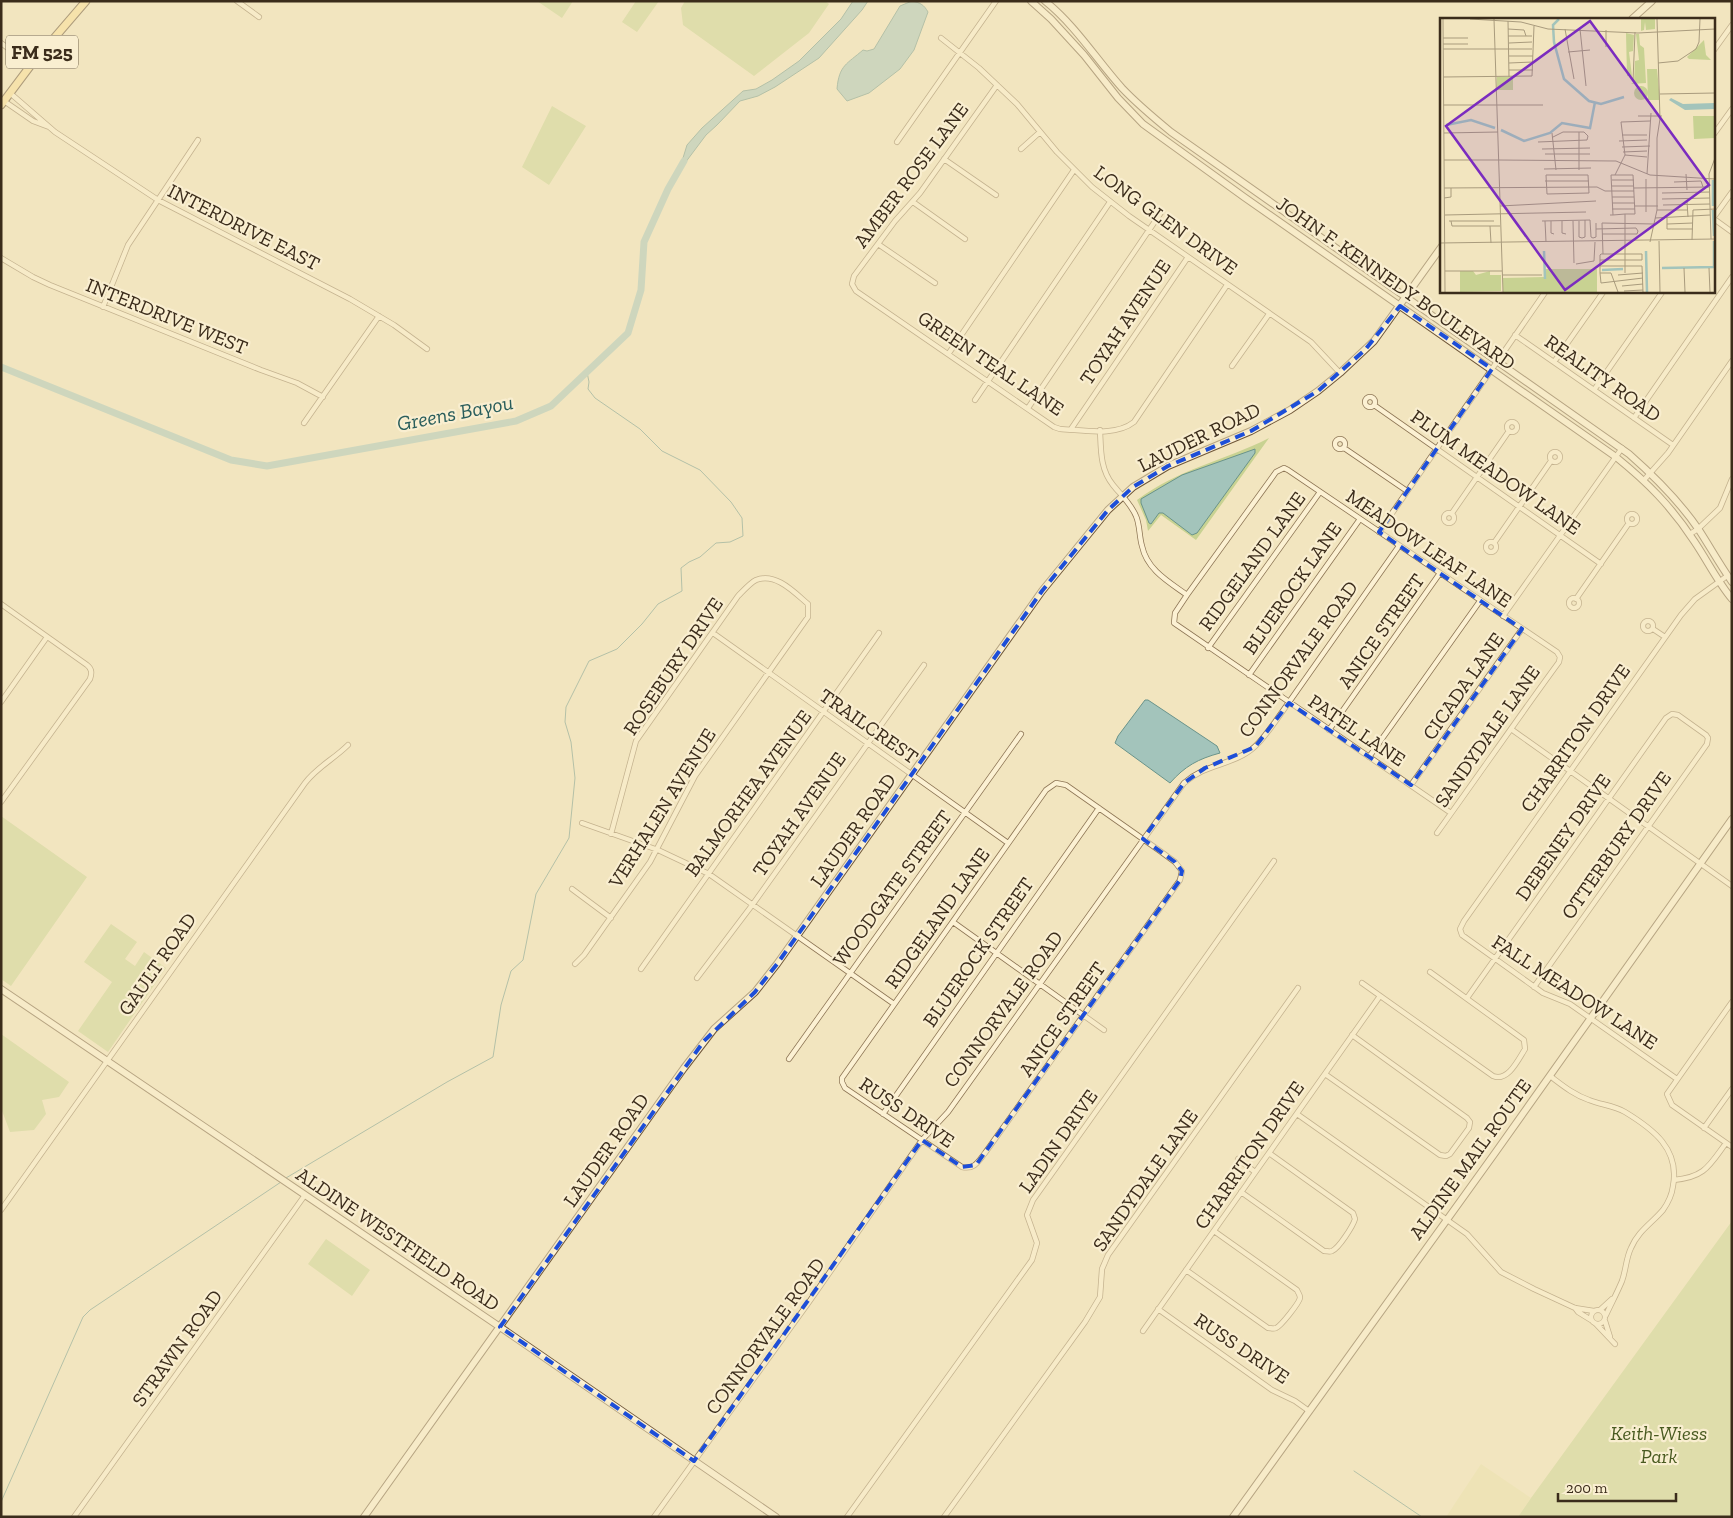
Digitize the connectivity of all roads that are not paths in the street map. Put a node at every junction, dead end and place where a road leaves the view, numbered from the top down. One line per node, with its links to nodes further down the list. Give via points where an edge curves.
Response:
1 (86, 1): 16 (main road, FM 525)
2 (237, 1): 7 (street)
3 (996, 1): 15 (street)
4 (1031, 1): 11 (main road, JOHN F. KENNEDY BOULEVARD)
5 (1045, 1): 9 (main road, JOHN F. KENNEDY BOULEVARD)
6 (1652, 1): 8 (main road)
7 (259, 17)
8 (1633, 18)
9 (1065, 19): 11 (main road); 37 (main road, JOHN F. KENNEDY BOULEVARD, via 1122,88 1150,115)
10 (1732, 25): 14 (street)
11 (1058, 27): 38 (main road, JOHN F. KENNEDY BOULEVARD, via 1143,124)
12 (941, 38): 15 (street, LONG GLEN DRIVE)
13 (1, 43): 16 (street)
14 (1716, 47)
15 (960, 52): 17 (street, LONG GLEN DRIVE); 25 (street)
16 (31, 65): 18 (main road, FM 525)
17 (997, 85): 23 (street, LONG GLEN DRIVE); 27 (street, AMBER ROSE LANE)
18 (10, 93): 19 (main road, FM 525); 21 (street, INTERDRIVE EAST)
19 (2, 103): 21 (street, INTERDRIVE EAST)
20 (1732, 108): 22 (street)
21 (50, 128): 31 (street, INTERDRIVE EAST)
22 (1716, 131)
23 (1040, 132): 26 (street); 28 (street, LONG GLEN DRIVE)
24 (198, 140): 31 (street)
25 (897, 142)
26 (1021, 148)
27 (944, 159): 30 (street); 32 (street, AMBER ROSE LANE)
28 (1074, 170): 33 (street, LONG GLEN DRIVE); 60 (street)
29 (1732, 192): 35 (street)
30 (996, 195)
31 (158, 200): 55 (street, via 128,245); 57 (street, INTERDRIVE EAST)
32 (913, 202): 41 (street); 42 (street, AMBER ROSE LANE)
33 (1110, 202): 39 (street, LONG GLEN DRIVE); 67 (street)
34 (1162, 211): 39 (street)
35 (1716, 215)
36 (1716, 220): 40 (street)
37 (1296, 221): 38 (main road); 53 (main road, JOHN F. KENNEDY BOULEVARD)
38 (1290, 229): 54 (main road, JOHN F. KENNEDY BOULEVARD)
39 (1149, 230): 44 (street, LONG GLEN DRIVE); 72 (street)
40 (1732, 232)
41 (965, 239)
42 (878, 244): 47 (street); 48 (street, AMBER ROSE LANE, via 854,276)
43 (1440, 249): 53 (main road, LAUDER ROAD)
44 (1188, 257): 49 (street, LONG GLEN DRIVE); 75 (street, TOYAH AVENUE)
45 (1, 258): 55 (street, INTERDRIVE WEST, via 33,277)
46 (1732, 277): 73 (street)
47 (935, 283)
48 (852, 284): 60 (street, GREEN TEAL LANE, via 856,291)
49 (1228, 285): 56 (street, LONG GLEN DRIVE); 76 (street, GREEN TEAL LANE, via 1134,422 1120,429)
50 (1545, 292): 58 (street)
51 (1603, 292): 63 (street)
52 (1662, 292): 68 (street)
53 (1406, 297): 54 (main road, LAUDER ROAD); 61 (main road, JOHN F. KENNEDY BOULEVARD)
54 (1400, 306): 65 (main road, JOHN F. KENNEDY BOULEVARD); 66 (main road, LAUDER ROAD, via 1374,341)
55 (103, 307): 69 (street, INTERDRIVE WEST, via 297,383)
56 (1269, 314): 64 (street); 66 (street, LONG GLEN DRIVE, via 1311,342)
57 (379, 316): 59 (street, INTERDRIVE EAST); 69 (street)
58 (1515, 335): 61 (street); 63 (street, REALITY ROAD)
59 (427, 349)
60 (948, 354): 67 (street, GREEN TEAL LANE)
61 (1497, 361): 65 (street); 80 (main road, JOHN F. KENNEDY BOULEVARD)
62 (1732, 361): 78 (street)
63 (1554, 362): 68 (street, REALITY ROAD)
64 (1232, 366)
65 (1492, 369): 81 (street); 82 (main road, JOHN F. KENNEDY BOULEVARD)
66 (1340, 373): 90 (main road, LAUDER ROAD, via 1272,420 1168,466)
67 (988, 381): 70 (street); 72 (street, GREEN TEAL LANE)
68 (1594, 390): 73 (street, REALITY ROAD)
69 (322, 397): 74 (street)
70 (975, 400)
71 (1374, 405): 81 (street, PLUM MEADOW LANE)
72 (1028, 408): 75 (street, GREEN TEAL LANE, via 1060,429)
73 (1634, 418): 78 (street, REALITY ROAD)
74 (304, 422)
75 (1071, 429): 76 (street, GREEN TEAL LANE)
76 (1100, 430): 90 (street, via 1104,470)
77 (1510, 431): 85 (street)
78 (1673, 445): 84 (street)
79 (1344, 448): 88 (street)
80 (1622, 448): 82 (street, CICADA LANE); 84 (main road, JOHN F. KENNEDY BOULEVARD)
81 (1436, 449): 85 (street, PLUM MEADOW LANE); 88 (street)
82 (1616, 457): 87 (main road, JOHN F. KENNEDY BOULEVARD); 98 (street, CICADA LANE)
83 (1552, 461): 91 (street)
84 (1650, 473): 87 (street); 95 (main road, JOHN F. KENNEDY BOULEVARD)
85 (1477, 477): 91 (street, PLUM MEADOW LANE); 92 (street)
86 (1732, 479): 95 (street, via 1720,508)
87 (1644, 480): 97 (main road, JOHN F. KENNEDY BOULEVARD)
88 (1407, 491): 96 (street)
89 (1320, 492): 93 (street, MEADOW LEAF LANE); 107 (street, MEADOW LEAF LANE, via 1284,468 1276,472); 119 (street, RIDGELAND LANE)
90 (1122, 496): 107 (street, via 1136,516 1149,563); 135 (main road, LAUDER ROAD, via 1042,591)
91 (1520, 507): 98 (street, PLUM MEADOW LANE); 99 (street)
92 (1452, 514)
93 (1360, 519): 96 (street, MEADOW LEAF LANE); 123 (street, BLUEROCK LANE)
94 (1630, 524): 101 (street)
95 (1698, 529): 97 (street); 103 (main road, JOHN F. KENNEDY BOULEVARD)
96 (1379, 532): 100 (street, MEADOW LEAF LANE)
97 (1690, 534): 105 (main road, JOHN F. KENNEDY BOULEVARD)
98 (1560, 535): 101 (street, PLUM MEADOW LANE); 112 (street, CICADA LANE)
99 (1494, 543)
100 (1399, 546): 102 (street, MEADOW LEAF LANE); 125 (street, CONNORVALE ROAD)
101 (1601, 564): 108 (street)
102 (1440, 574): 110 (street, MEADOW LEAF LANE); 129 (street, ANICE STREET)
103 (1727, 576): 105 (street, CHARRITON DRIVE); 106 (main road, JOHN F. KENNEDY BOULEVARD)
104 (757, 580): 116 (street, ROSEBURY DRIVE, via 738,596); 122 (street, VERHALEN AVENUE, via 773,579 808,604 808,617)
105 (1720, 581): 109 (main road, JOHN F. KENNEDY BOULEVARD); 118 (street, CHARRITON DRIVE, via 1688,606)
106 (1732, 582)
107 (1187, 595): 119 (street, PATEL LANE, via 1175,613 1176,626)
108 (1576, 599)
109 (1732, 599)
110 (1480, 601): 112 (street, MEADOW LEAF LANE); 133 (street)
111 (1, 604): 117 (street)
112 (1503, 616): 114 (street, MEADOW LEAF LANE)
113 (1653, 628): 118 (street)
114 (1522, 629): 120 (street, MEADOW LEAF LANE); 136 (street, CICADA LANE)
115 (879, 633): 126 (street, BALMORHEA AVENUE)
116 (713, 634): 122 (street, TRAILCREST); 146 (street, ROSEBURY DRIVE, via 636,741)
117 (47, 637): 124 (street); 138 (street, via 87,665 91,669 90,679)
118 (1665, 637): 134 (street, CHARRITON DRIVE)
119 (1208, 648): 123 (street, PATEL LANE)
120 (1560, 657): 128 (street, SANDYDALE LANE)
121 (924, 665): 131 (street, TOYAH AVENUE)
122 (769, 673): 126 (street, TRAILCREST); 149 (street, VERHALEN AVENUE, via 695,776)
123 (1249, 675): 125 (street, PATEL LANE)
124 (1, 702)
125 (1289, 702): 129 (street, PATEL LANE); 147 (street, CONNORVALE ROAD, via 1255,747 1238,757 1205,768 1184,783)
126 (824, 713): 131 (street, TRAILCREST); 152 (street, BALMORHEA AVENUE)
127 (1691, 724): 137 (street, DEBENEY DRIVE, via 1678,715 1669,716); 144 (street, OTTERBURY DRIVE, via 1706,735 1707,744)
128 (1511, 729): 134 (street); 141 (street, SANDYDALE LANE)
129 (1329, 730): 133 (street, PATEL LANE)
130 (1021, 734): 140 (street, WOODGATE STREET)
131 (867, 743): 135 (street, TRAILCREST); 155 (street, TOYAH AVENUE)
132 (348, 745): 181 (street, GAULT ROAD, via 305,783)
133 (1369, 757): 136 (street, PATEL LANE)
134 (1570, 771): 137 (street); 158 (street, CHARRITON DRIVE)
135 (912, 775): 140 (street, TRAILCREST); 159 (main road, LAUDER ROAD)
136 (1411, 786): 141 (street, PATEL LANE)
137 (1608, 799): 144 (street); 161 (street, DEBENEY DRIVE)
138 (1, 802)
139 (1099, 808): 147 (street); 148 (street, RIDGELAND LANE, via 1066,785 1056,783 1046,790); 160 (street, BLUEROCK STREET)
140 (965, 812): 148 (street, TRAILCREST); 165 (street, WOODGATE STREET)
141 (1451, 813): 145 (street, SANDYDALE LANE)
142 (1732, 819): 151 (main road, ALDINE MAIL ROUTE)
143 (582, 823): 146 (street)
144 (1648, 827): 151 (street); 169 (street, OTTERBURY DRIVE)
145 (1437, 833)
146 (611, 834): 149 (street)
147 (1143, 839): 168 (street, CONNORVALE ROAD); 176 (street, ANICE STREET, via 1175,862 1182,873 1180,880)
148 (1008, 843): 157 (street, RIDGELAND LANE)
149 (658, 850): 152 (street); 156 (street, VERHALEN AVENUE)
150 (1274, 861): 222 (street, LADIN DRIVE, via 1034,1200 1027,1215 1037,1243 1032,1260)
151 (1700, 864): 153 (street); 177 (main road, ALDINE MAIL ROUTE)
152 (709, 874): 155 (street); 163 (street, BALMORHEA AVENUE)
153 (1732, 886)
154 (572, 890): 156 (street)
155 (753, 904): 159 (street); 166 (street, TOYAH AVENUE)
156 (611, 918): 162 (street, VERHALEN AVENUE)
157 (953, 922): 160 (street); 175 (street, RIDGELAND LANE)
158 (1460, 929): 161 (street, FALL MEADOW LANE, via 1462,935)
159 (797, 937): 165 (street); 212 (main road, LAUDER ROAD, via 755,992 704,1041)
160 (996, 953): 168 (street); 187 (street, BLUEROCK STREET)
161 (1495, 958): 169 (street, FALL MEADOW LANE); 173 (street, DEBENEY DRIVE)
162 (575, 964)
163 (640, 969)
164 (1430, 972): 173 (street)
165 (850, 973): 175 (street); 180 (street, WOODGATE STREET)
166 (697, 978)
167 (1362, 983): 172 (street)
168 (1040, 985): 176 (street); 190 (street, CONNORVALE ROAD, via 948,1112)
169 (1534, 987): 177 (street, FALL MEADOW LANE)
170 (1298, 988): 223 (street, SANDYDALE LANE, via 1108,1255 1102,1269 1100,1297 1085,1322)
171 (1, 989): 181 (main road, ALDINE WESTFIELD ROAD)
172 (1380, 996): 173 (street, via 1493,1076 1503,1078 1525,1049 1524,1040); 179 (street, CHARRITON DRIVE)
173 (1467, 998)
174 (1732, 1002): 184 (street)
175 (894, 1004): 185 (street, RIDGELAND LANE, via 844,1074)
176 (1083, 1016): 178 (street); 195 (street, ANICE STREET, via 976,1165 968,1168)
177 (1591, 1018): 183 (main road, ALDINE MAIL ROUTE); 184 (street, FALL MEADOW LANE)
178 (1104, 1030)
179 (1352, 1035): 182 (street, CHARRITON DRIVE); 182 (street, via 1467,1118 1470,1126 1460,1141 1450,1154 1440,1156)
180 (789, 1059)
181 (108, 1060): 199 (main road, ALDINE WESTFIELD ROAD); 200 (street, GAULT ROAD)
182 (1325, 1074): 188 (street, CHARRITON DRIVE)
183 (1550, 1076): 197 (street, via 1590,1101 1612,1105 1657,1135 1671,1157 1676,1173); 201 (main road, ALDINE MAIL ROUTE)
184 (1678, 1079): 189 (street, via 1668,1094 1672,1104)
185 (842, 1082): 187 (street, RUSS DRIVE, via 845,1088)
186 (1732, 1089): 189 (street)
187 (883, 1114): 190 (street, RUSS DRIVE)
188 (1297, 1114): 193 (street, CHARRITON DRIVE); 201 (street)
189 (1704, 1128): 191 (street)
190 (922, 1140): 195 (street, RUSS DRIVE); 217 (street, CONNORVALE ROAD)
191 (1726, 1143): 192 (street); 197 (street, via 1697,1176)
192 (1732, 1147)
193 (1269, 1153): 196 (street, CHARRITON DRIVE); 198 (street, via 1353,1213 1355,1219 1346,1234 1335,1249 1328,1252)
194 (1238, 1159): 196 (street)
195 (958, 1164)
196 (1255, 1172): 198 (street, CHARRITON DRIVE)
197 (1674, 1180): 204 (street, via 1667,1204 1639,1234 1632,1247 1622,1280)
198 (1241, 1192): 202 (street, CHARRITON DRIVE)
199 (305, 1195): 212 (main road, ALDINE WESTFIELD ROAD); 218 (street, STRAWN ROAD)
200 (1, 1210)
201 (1447, 1220): 205 (street, via 1467,1234 1501,1272); 216 (main road, ALDINE MAIL ROUTE)
202 (1214, 1231): 203 (street, CHARRITON DRIVE); 203 (street, via 1297,1290 1300,1299 1277,1327 1268,1328)
203 (1186, 1270): 206 (street, CHARRITON DRIVE)
204 (1612, 1299): 207 (street); 209 (street)
205 (1575, 1308): 208 (street); 210 (street)
206 (1158, 1310): 213 (street, CHARRITON DRIVE); 216 (street, RUSS DRIVE, via 1272,1390)
207 (1600, 1310): 208 (street); 209 (street)
208 (1594, 1311): 210 (street)
209 (1605, 1318): 211 (street, via 1601,1324); 214 (street)
210 (1591, 1320): 211 (street)
211 (1596, 1324): 214 (street)
212 (500, 1327): 217 (main road, ALDINE WESTFIELD ROAD); 219 (main road, LAUDER ROAD)
213 (1142, 1331)
214 (1610, 1338): 215 (street)
215 (1615, 1344)
216 (1309, 1411): 224 (main road, ALDINE MAIL ROUTE)
217 (694, 1461): 220 (street, CONNORVALE ROAD); 221 (main road, ALDINE WESTFIELD ROAD)
218 (74, 1517)
219 (364, 1517)
220 (654, 1517)
221 (776, 1517)
222 (847, 1517)
223 (944, 1517)
224 (1233, 1517)

